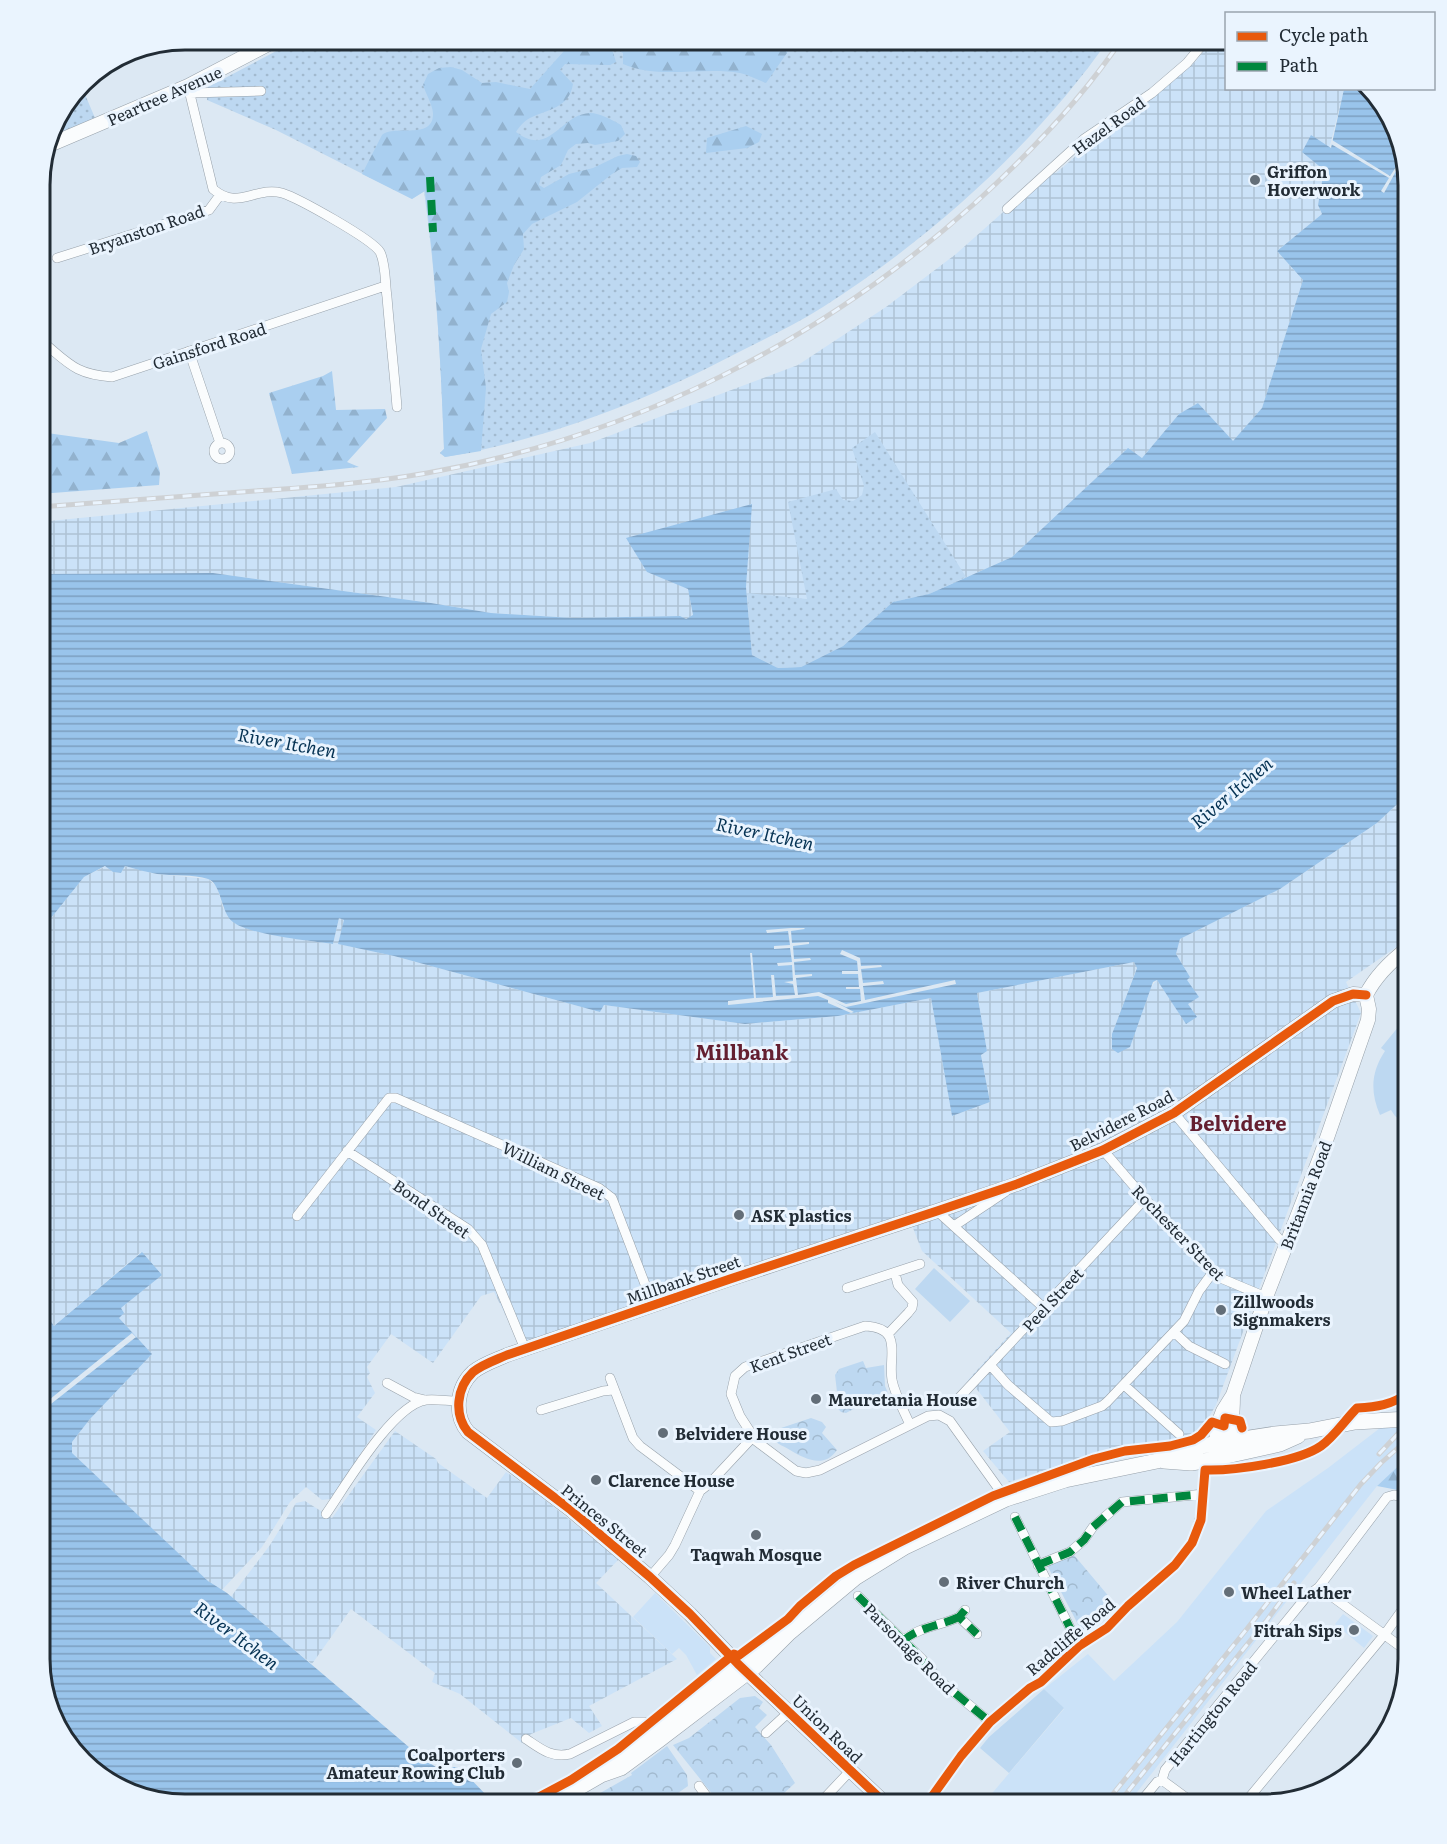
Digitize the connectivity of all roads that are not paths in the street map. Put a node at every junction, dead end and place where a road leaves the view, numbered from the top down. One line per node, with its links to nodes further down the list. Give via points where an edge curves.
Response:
1 (257, 50): 3 (street, Peartree Avenue)
2 (1198, 50): 7 (street, Hazel Road, via 1152,93 1084,139)
3 (189, 90): 4 (street); 5 (street, Peartree Avenue); 6 (street, via 213,189)
4 (261, 91)
5 (57, 142)
6 (220, 195): 8 (street, Bryanston Road, via 209,210); 9 (street, Bryanston Road, via 235,199 269,191 283,193 357,232 380,252)
7 (1007, 209)
8 (57, 258)
9 (385, 286): 11 (street, Gainsford Road); 12 (street, Bryanston Road)
10 (50, 348): 11 (street, Gainsford Road, via 76,369 112,377)
11 (189, 351): 13 (street)
12 (397, 407)
13 (220, 443)
14 (1398, 956): 15 (street, via 1372,982)
15 (1366, 995): 16 (street, Belvidere Road, via 1333,1000); 24 (street, Britannia Road, via 1368,1020)
16 (1174, 1113): 17 (street, Belvidere Road); 24 (street)
17 (1103, 1150): 19 (street, Belvidere Road); 20 (street, Rochester Street)
18 (347, 1151): 22 (street); 30 (street, William Street, via 389,1098 396,1098 599,1188 612,1198); 34 (street, Bond Street, via 468,1229 482,1245)
19 (1017, 1184): 21 (street, Belvidere Road); 23 (street, Belvidere Road)
20 (1145, 1199): 26 (street, Rochester Street); 31 (street, Peel Street)
21 (937, 1211): 23 (street); 30 (street, Millbank Street)
22 (297, 1216)
23 (954, 1226): 31 (street)
24 (1286, 1245): 29 (street, Britannia Road)
25 (920, 1264): 27 (street)
26 (1213, 1272): 29 (street, Rochester Street, via 1224,1281); 32 (street, via 1189,1315)
27 (895, 1273): 28 (street); 33 (street, via 898,1285 913,1302)
28 (848, 1288)
29 (1266, 1297): 49 (street, Britannia Road, via 1233,1395 1233,1413)
30 (654, 1305): 34 (street, Millbank Street)
31 (1044, 1308): 36 (street, Peel Street)
32 (1174, 1332): 35 (street, via 1190,1346); 39 (street)
33 (888, 1334): 46 (street, via 893,1351 893,1383); 48 (street, Kent Street, via 875,1326 865,1326 745,1367 735,1376 731,1394)
34 (525, 1349): 43 (street, Millbank Street, via 471,1374)
35 (1225, 1364)
36 (991, 1366): 39 (street, via 1051,1422 1062,1422 1102,1406); 41 (street, Peel Street)
37 (610, 1378): 40 (street)
38 (387, 1383): 42 (street)
39 (1125, 1385): 47 (street)
40 (613, 1390): 44 (street); 51 (street, via 633,1438)
41 (958, 1399)
42 (424, 1400): 43 (street); 55 (street, via 392,1421)
43 (458, 1401): 58 (street, Princes Street, via 468,1432 571,1510)
44 (541, 1410)
45 (1398, 1419): 49 (main road, via 1275,1434)
46 (910, 1425): 48 (street, Kent Street, via 820,1470 806,1473 785,1464); 54 (street, Kent Street, via 933,1414 950,1421)
47 (1179, 1434)
48 (752, 1438): 51 (street)
49 (1223, 1447): 54 (main road, via 1191,1463 1157,1461 1108,1469)
50 (1205, 1477): 52 (street, Radcliffe Road)
51 (700, 1491): 58 (street, via 675,1545)
52 (1204, 1494): 57 (street, via 1122,1502 1071,1552); 66 (street, Radcliffe Road, via 1197,1532 1184,1554 1107,1628)
53 (1398, 1496): 59 (street, Hartington Road, via 1387,1497)
54 (1006, 1499): 67 (main road, via 877,1563 827,1599 769,1655)
55 (326, 1514)
56 (1015, 1517): 57 (street)
57 (1038, 1565): 66 (street)
58 (650, 1577): 67 (street, Princes Street)
59 (1319, 1587): 63 (street); 74 (street, Hartington Road, via 1307,1596 1165,1770)
60 (858, 1596): 64 (street, Parsonage Road)
61 (1398, 1616): 63 (street)
62 (978, 1634): 64 (street, via 962,1613 940,1625 914,1632)
63 (1385, 1634): 65 (street); 83 (street)
64 (903, 1641): 69 (street, Parsonage Road, via 956,1696)
65 (1398, 1644)
66 (1079, 1646): 69 (street, Radcliffe Road, via 1041,1683)
67 (742, 1669): 68 (street, Union Road); 70 (main road)
68 (789, 1712): 71 (street); 73 (street, Union Road)
69 (990, 1722): 80 (street, Radcliffe Road)
70 (660, 1732): 72 (street, via 645,1722 634,1722 562,1756 545,1752); 76 (main road, via 614,1758 601,1775)
71 (766, 1734)
72 (526, 1739)
73 (851, 1770): 78 (street); 79 (street, Union Road)
74 (1162, 1780): 81 (street, Hartington Road); 82 (street)
75 (699, 1786): 77 (street)
76 (566, 1795)
77 (706, 1795)
78 (827, 1795)
79 (877, 1795)
80 (933, 1795)
81 (1146, 1795)
82 (1182, 1795)
83 (1251, 1795)

